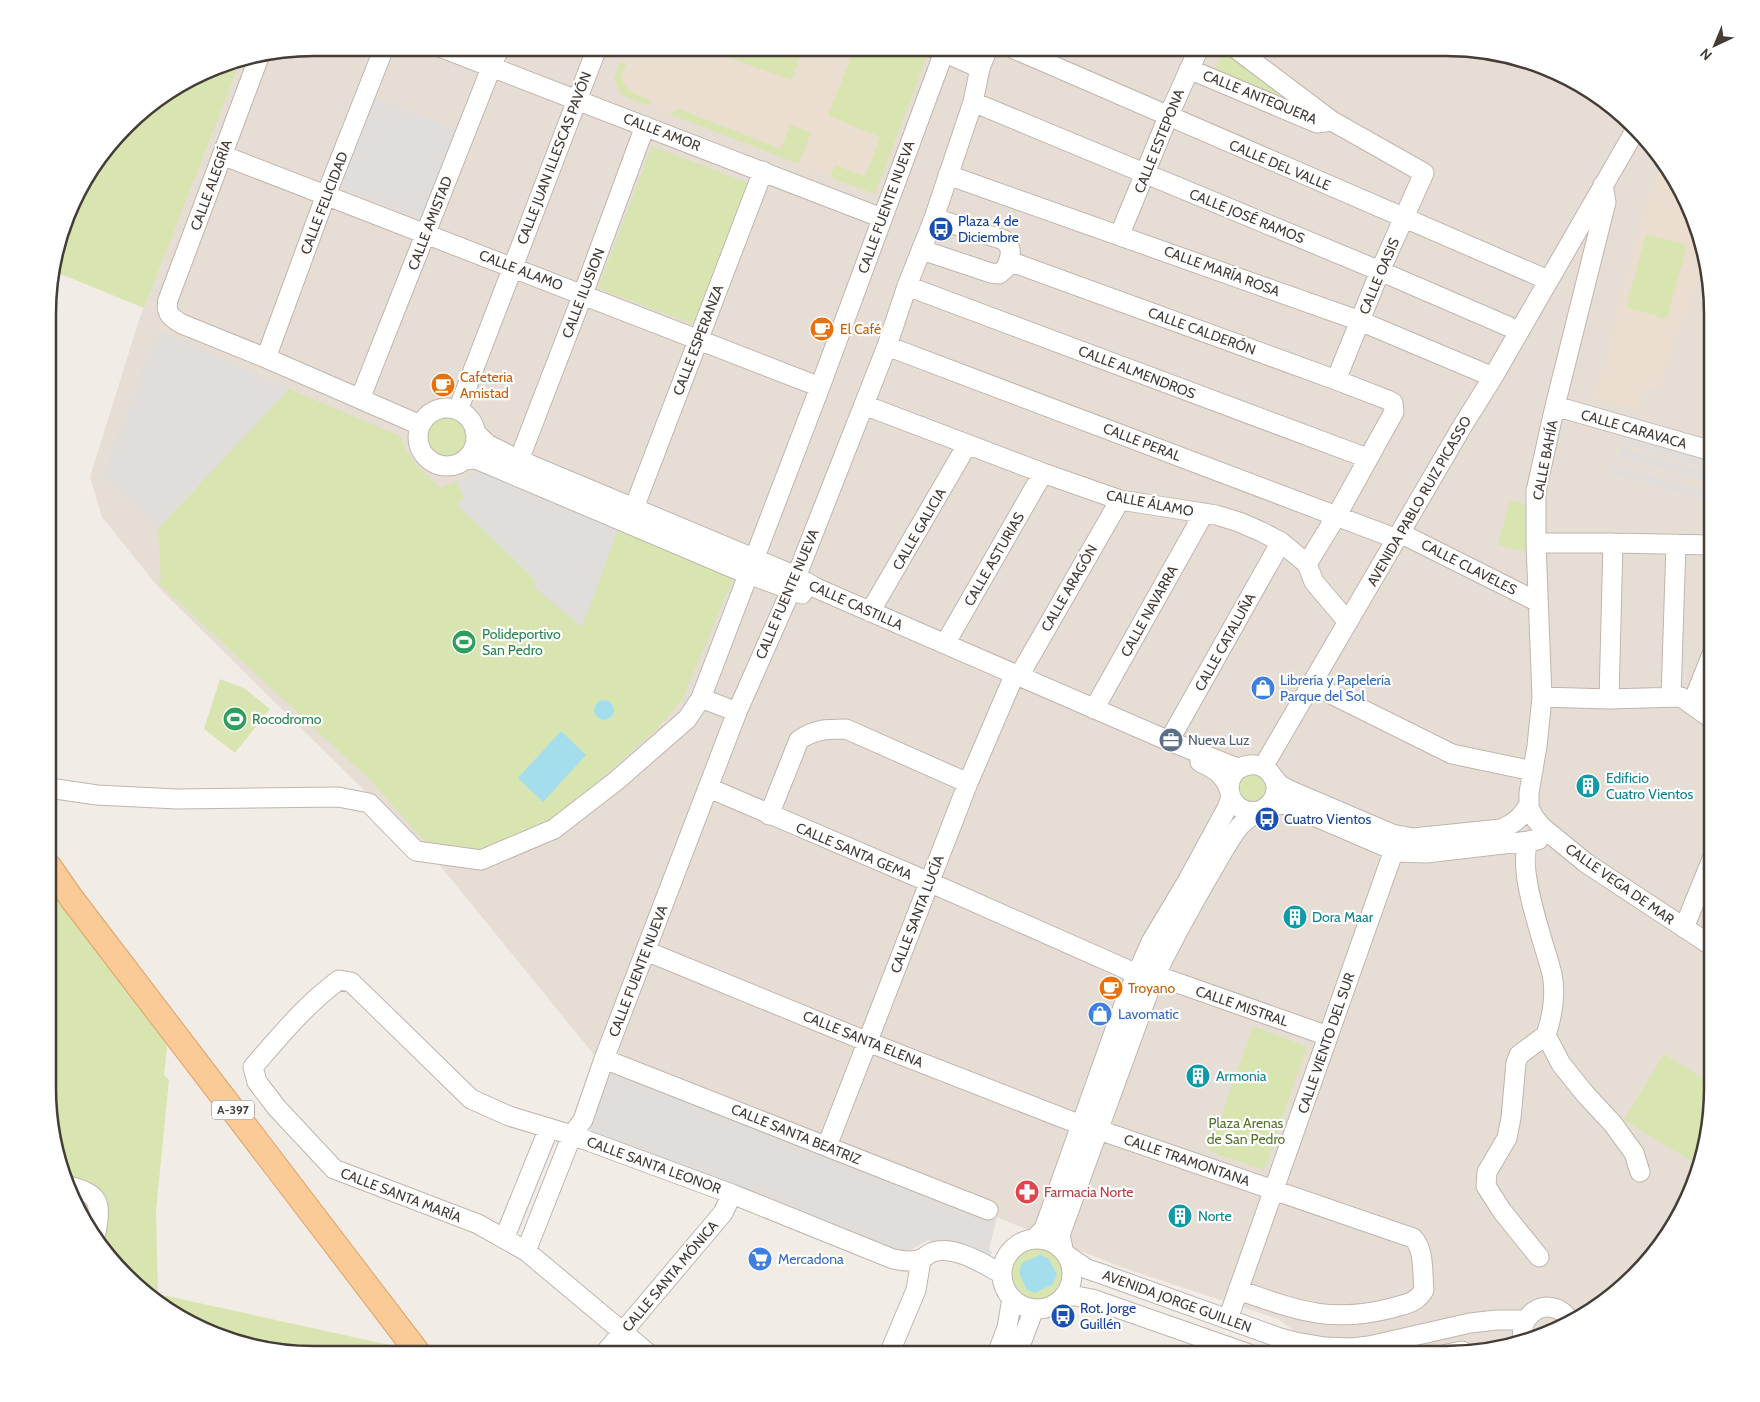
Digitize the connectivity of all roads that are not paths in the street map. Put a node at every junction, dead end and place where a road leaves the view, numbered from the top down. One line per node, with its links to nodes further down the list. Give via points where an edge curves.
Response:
1 (381, 56): 27 (street, CALLE FELICIDAD)
2 (463, 56): 12 (street, CALLE AMOR)
3 (496, 56): 12 (street, CALLE AMISTAD)
4 (595, 56): 15 (street, CALLE JUAN ILLESCAS PAVÓN)
5 (937, 56): 28 (street, CALLE FUENTE NUEVA)
6 (953, 56): 13 (street)
7 (985, 56): 13 (street, CALLE FUENTE NUEVA)
8 (1030, 56): 17 (street, CALLE DEL VALLE)
9 (1195, 56): 14 (street, CALLE ESTEPONA)
10 (1246, 56): 18 (street, CALLE ANTEQUERA)
11 (257, 63): 21 (street, CALLE ALEGRÍA)
12 (491, 67): 15 (street, CALLE AMOR); 31 (street, CALLE AMISTAD)
13 (980, 68): 16 (street, CALLE FUENTE NUEVA)
14 (1189, 69): 17 (street, CALLE ESTEPONA); 18 (street, CALLE ANTEQUERA, via 1317,123)
15 (577, 99): 19 (street, CALLE AMOR); 37 (street, CALLE JUAN ILLESCAS PAVÓN)
16 (974, 102): 24 (street, CALLE JOSÉ RAMOS); 25 (street, CALLE FUENTE NUEVA)
17 (1168, 117): 24 (street, CALLE ESTEPONA); 30 (street, CALLE DEL VALLE)
18 (1332, 121): 23 (street, CALLE ANTEQUERA)
19 (645, 126): 22 (street, CALLE AMOR); 41 (street, CALLE ILUSION)
20 (1632, 136): 26 (street, AVENIDA PABLO RUIZ PICASSO)
21 (222, 155): 27 (street, CALLE ALAMO); 46 (street, CALLE ALEGRÍA, via 167,310 171,318 182,324)
22 (763, 171): 28 (street, CALLE AMOR); 44 (street, CALLE ESPERANZA)
23 (1424, 173): 30 (street, CALLE OASIS)
24 (1146, 174): 32 (street, CALLE ESTEPONA); 38 (street, CALLE JOSÉ RAMOS)
25 (948, 175): 29 (street, CALLE FUENTE NUEVA); 32 (street, CALLE MARÍA ROSA)
26 (1602, 185): 33 (street, AVENIDA PABLO RUIZ PICASSO); 34 (street, CALLE BAHÍA, via 1606,202)
27 (326, 195): 31 (street, CALLE ALAMO); 46 (street, CALLE FELICIDAD)
28 (882, 218): 49 (street, CALLE FUENTE NUEVA)
29 (934, 218): 35 (street, CALLE FUENTE NUEVA); 36 (street, via 1004,240 1010,248)
30 (1404, 218): 38 (street, CALLE OASIS); 39 (street, CALLE DEL VALLE)
31 (426, 233): 37 (street, CALLE ALAMO); 50 (street, CALLE AMISTAD)
32 (1120, 234): 42 (street, CALLE MARÍA ROSA)
33 (1574, 235): 34 (street); 39 (street, AVENIDA PABLO RUIZ PICASSO)
34 (1595, 246): 52 (street, CALLE BAHÍA)
35 (922, 250): 36 (street, via 991,273 999,274); 40 (street, CALLE FUENTE NUEVA)
36 (1009, 261): 48 (street, CALLE CALDERÓN)
37 (512, 267): 41 (street, CALLE ALAMO); 53 (street, CALLE JUAN ILLESCAS PAVÓN)
38 (1380, 271): 42 (street, CALLE OASIS); 43 (street, CALLE JOSÉ RAMOS)
39 (1548, 280): 43 (street, AVENIDA PABLO RUIZ PICASSO)
40 (908, 286): 45 (street, CALLE FUENTE NUEVA); 58 (street, CALLE ALMENDROS)
41 (583, 294): 44 (street, CALLE ALAMO); 60 (street, CALLE ILUSION)
42 (1360, 321): 47 (street, CALLE MARÍA ROSA); 48 (street, CALLE OASIS)
43 (1519, 331): 47 (street, AVENIDA PABLO RUIZ PICASSO)
44 (698, 341): 49 (street, CALLE ALAMO); 63 (street, CALLE ESPERANZA)
45 (887, 346): 51 (street, CALLE FUENTE NUEVA); 65 (street, CALLE PERAL)
46 (266, 358): 50 (street)
47 (1493, 377): 66 (street, AVENIDA PABLO RUIZ PICASSO)
48 (1336, 380): 58 (street, CALLE CALDERÓN, via 1393,403 1394,412)
49 (820, 387): 73 (street, CALLE FUENTE NUEVA)
50 (360, 399): 54 (street)
51 (864, 405): 56 (street, CALLE ÁLAMO); 74 (street, CALLE FUENTE NUEVA)
52 (1555, 406): 57 (street, CALLE CARAVACA); 68 (street, CALLE BAHÍA, via 1536,491)
53 (458, 410): 54 (street, via 446,408 436,411); 55 (street)
54 (420, 425): 59 (street, via 420,445 427,458 446,466)
55 (475, 432): 59 (street, via 474,450); 60 (street, via 487,444)
56 (967, 445): 61 (street, CALLE ÁLAMO); 76 (street, CALLE GALICIA)
57 (1704, 449)
58 (1368, 458): 65 (street)
59 (465, 460): 73 (street, via 476,459)
60 (519, 460): 63 (street)
61 (1043, 473): 62 (street, CALLE ÁLAMO); 78 (street, CALLE ASTURIAS)
62 (1120, 500): 64 (street, CALLE ÁLAMO); 80 (street, CALLE ARAGÓN)
63 (634, 508): 73 (street)
64 (1204, 513): 67 (street, CALLE ÁLAMO, via 1239,522); 87 (street, CALLE NAVARRA)
65 (1337, 515): 66 (street, CALLE PERAL); 72 (street)
66 (1398, 536): 75 (street, CALLE CLAVELES); 77 (street, AVENIDA PABLO RUIZ PICASSO)
67 (1281, 542): 72 (street, CALLE ÁLAMO); 90 (street, CALLE CATALUÑA)
68 (1536, 543): 69 (street); 75 (street, CALLE BAHÍA)
69 (1613, 543): 70 (street); 85 (street)
70 (1676, 544): 71 (street); 83 (street)
71 (1704, 545)
72 (1306, 564): 77 (street, CALLE ÁLAMO, via 1314,582)
73 (752, 566): 74 (street); 84 (street, CALLE FUENTE NUEVA)
74 (793, 583): 76 (street, CALLE CASTILLA, via 816,588); 80 (street, CALLE CASTILLA); 88 (street, CALLE FUENTE NUEVA)
75 (1538, 602): 82 (street, CALLE BAHÍA)
76 (870, 612): 78 (street, CALLE CASTILLA)
77 (1348, 622): 81 (street, AVENIDA PABLO RUIZ PICASSO)
78 (945, 644): 80 (street, CALLE CASTILLA)
79 (1704, 674): 86 (street)
80 (1015, 679): 87 (street, CALLE CASTILLA); 94 (street, CALLE SANTA LUCÍA); 97 (street, CALLE CASTILLA, via 1214,769 1226,780)
81 (1311, 684): 92 (street, via 1452,754); 93 (street, AVENIDA PABLO RUIZ PICASSO)
82 (1542, 697): 85 (street); 92 (street, CALLE BAHÍA)
83 (1672, 697): 85 (street); 86 (street, via 1681,697)
84 (701, 698): 88 (street); 96 (street, CALLE FUENTE NUEVA, via 687,719 554,829 482,860 416,851 368,803 338,796 178,799 97,796)
85 (1609, 699)
86 (1692, 704): 89 (street)
87 (1094, 709): 90 (street, CALLE CASTILLA)
88 (737, 712): 95 (street, CALLE FUENTE NUEVA)
89 (1704, 712)
90 (1169, 741): 91 (street, CALLE CASTILLA)
91 (1241, 768): 93 (street, via 1250,765); 97 (street, via 1232,777)
92 (1533, 771): 100 (street, CALLE BAHÍA)
93 (1268, 772): 98 (street, AVENIDA PABLO RUIZ PICASSO, via 1276,793); 101 (street, via 1289,790 1400,837)
94 (968, 783): 99 (street, via 846,728 824,729 799,740); 105 (street, CALLE SANTA LUCÍA)
95 (709, 788): 99 (street, CALLE SANTA GEMA); 108 (street, CALLE FUENTE NUEVA)
96 (56, 789)
97 (1230, 793): 98 (street, via 1242,809); 109 (street, via 1227,808 1152,942)
98 (1263, 808): 102 (street, via 1286,804); 109 (street, via 1246,819 1234,833)
99 (769, 815): 105 (street, CALLE SANTA GEMA)
100 (1537, 828): 101 (street); 101 (street, via 1524,813 1516,821); 102 (street, via 1426,853); 106 (street, CALLE VEGA DE MAR); 111 (street, CALLE BAHÍA, via 1526,846 1524,860 1533,908 1552,976 1552,1016)
101 (1492, 831)
102 (1394, 850): 112 (street, CALLE VIENTO DEL SUR)
103 (56, 876): 141 (main road, A-397)
104 (1704, 879): 106 (street)
105 (929, 882): 109 (street, CALLE SANTA GEMA); 113 (street, CALLE SANTA LUCÍA)
106 (1684, 928): 107 (street, CALLE VEGA DE MAR)
107 (1704, 941)
108 (646, 951): 113 (street, CALLE SANTA ELENA); 114 (street, CALLE FUENTE NUEVA)
109 (1146, 974): 112 (street, CALLE MISTRAL); 115 (street)
110 (339, 980): 116 (street, CALLE SANTA LEONOR, via 351,982 471,1099 509,1116); 125 (street, CALLE SANTA MARÍA, via 292,1022 253,1067 257,1082 334,1169 478,1224)
111 (1546, 1035): 119 (street, via 1561,1064 1613,1124 1634,1154); 129 (street, via 1518,1055 1507,1138 1487,1172 1486,1186)
112 (1328, 1036): 121 (street, CALLE VIENTO DEL SUR)
113 (868, 1042): 115 (street, CALLE SANTA ELENA); 118 (street, CALLE SANTA LUCÍA)
114 (604, 1058): 117 (street, CALLE FUENTE NUEVA, via 583,1120); 118 (street, CALLE SANTA BEATRIZ)
115 (1090, 1127): 121 (street, CALLE TRAMONTANA); 126 (street, via 1044,1229); 128 (street, via 1060,1235)
116 (549, 1128): 117 (street, CALLE SANTA LEONOR); 125 (street)
117 (572, 1135): 122 (street, CALLE SANTA LEONOR); 127 (street, CALLE FUENTE NUEVA)
118 (827, 1146): 123 (street, CALLE SANTA BEATRIZ)
119 (1640, 1172)
120 (77, 1189): 124 (street, via 91,1194 98,1203)
121 (1274, 1190): 132 (street, CALLE VIENTO DEL SUR); 132 (street, CALLE TRAMONTANA, via 1413,1238 1420,1252 1424,1290 1412,1303 1343,1316 1297,1310)
122 (732, 1194): 130 (street, CALLE SANTA LEONOR, via 893,1259); 139 (street, CALLE SANTA MÓNICA, via 723,1213)
123 (988, 1210)
124 (97, 1226)
125 (504, 1238): 127 (street, CALLE SANTA MARÍA)
126 (1035, 1238): 128 (street, via 1049,1240); 131 (street, via 1024,1240 1010,1250)
127 (526, 1251): 139 (street, CALLE SANTA MARÍA)
128 (1066, 1253): 133 (street, via 1073,1273); 137 (street, AVENIDA JORGE GUILLEN, via 1087,1269)
129 (1539, 1258)
130 (921, 1260): 131 (street, CALLE SANTA LEONOR, via 933,1252 951,1251); 144 (street, via 916,1290)
131 (1002, 1274): 134 (street, via 1003,1283)
132 (1238, 1290): 137 (street, CALLE VIENTO DEL SUR)
133 (1065, 1296): 135 (street, via 1051,1306); 147 (street, AVENIDA JORGE GUILLEN, via 1092,1299)
134 (1012, 1298): 135 (street); 145 (street)
135 (1034, 1309): 146 (street)
136 (1566, 1316): 138 (street, via 1555,1308 1544,1308 1533,1312)
137 (1228, 1319): 148 (street, AVENIDA JORGE GUILLEN, via 1295,1342)
138 (1526, 1320): 140 (street); 149 (street, AVENIDA JORGE GUILLEN, via 1470,1323)
139 (622, 1332): 142 (street, CALLE SANTA MÓNICA); 143 (street, CALLE SANTA MARÍA)
140 (1522, 1334)
141 (413, 1346)
142 (611, 1346)
143 (639, 1346)
144 (892, 1346)
145 (1000, 1346)
146 (1020, 1346)
147 (1226, 1346)
148 (1319, 1346)
149 (1369, 1346)

